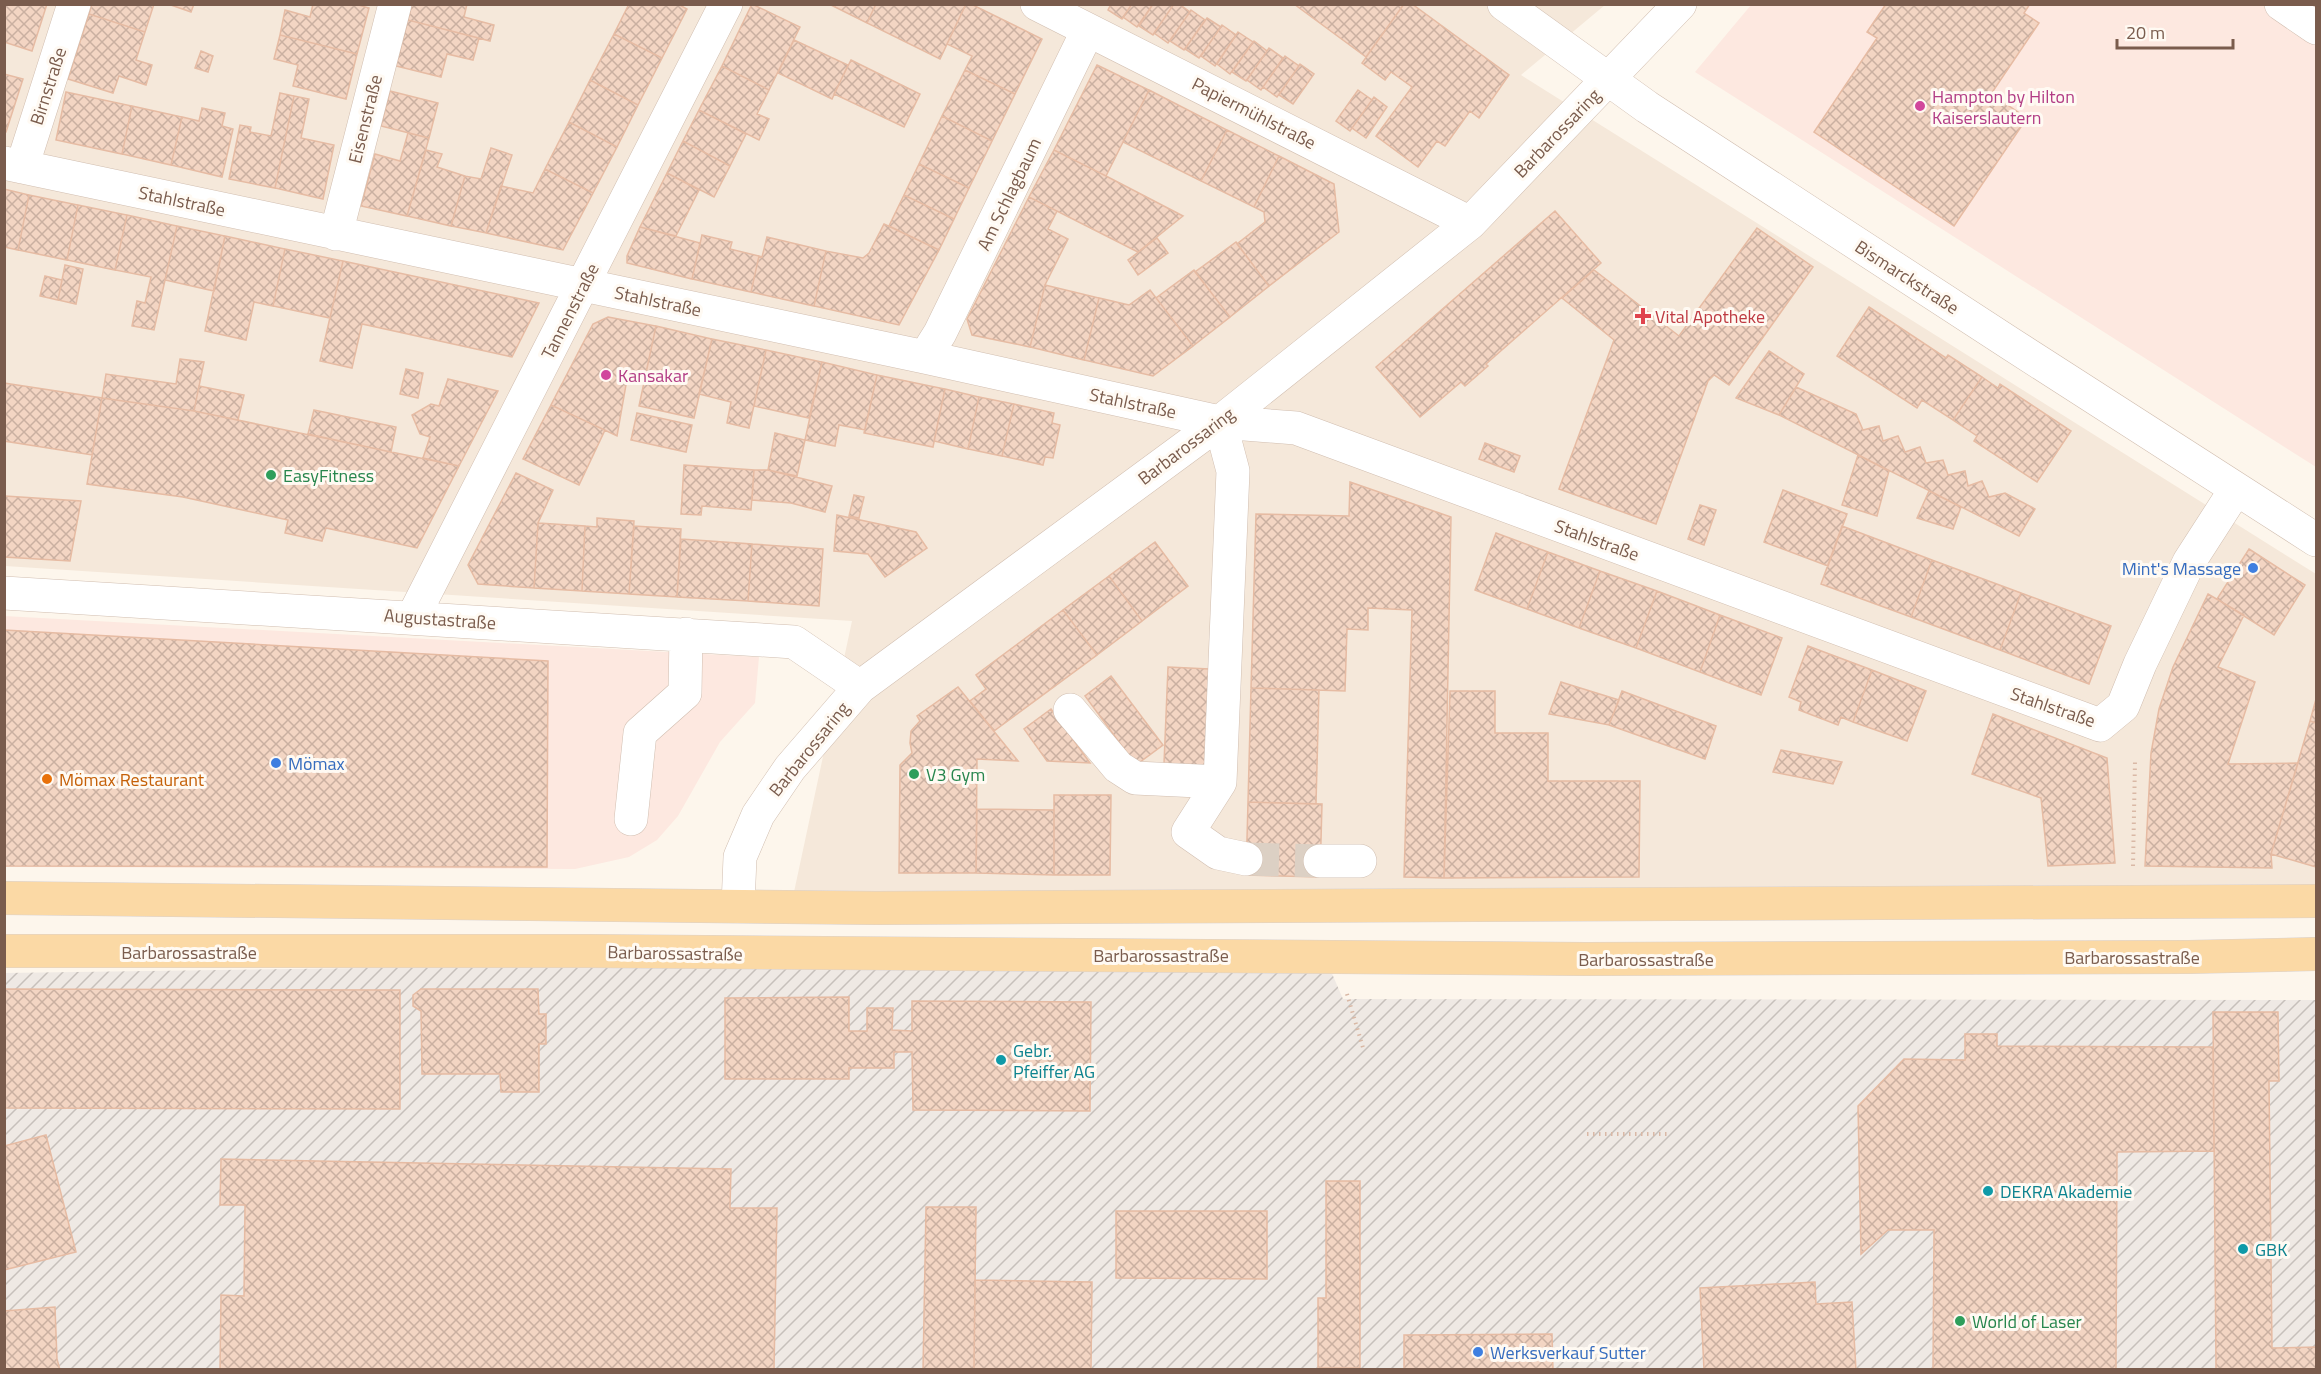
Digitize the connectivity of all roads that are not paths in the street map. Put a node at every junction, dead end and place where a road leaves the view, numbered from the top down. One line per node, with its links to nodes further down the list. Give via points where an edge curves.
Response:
1 (74, 4): 11 (street, Birnstraße)
2 (395, 4): 13 (street, Eisenstraße)
3 (726, 4): 14 (street, Tannenstraße)
4 (1037, 4): 9 (street, Papiermühlstraße)
5 (1504, 4): 10 (street, Bismarckstraße)
6 (1680, 4): 10 (street, Barbarossaring)
7 (2282, 4): 8 (street)
8 (2316, 28)
9 (1088, 30): 12 (street, Papiermühlstraße); 15 (street, Am Schlagbaum)
10 (1608, 81): 12 (street, Barbarossaring); 17 (street, Bismarckstraße)
11 (13, 165): 13 (street, Stahlstraße)
12 (1470, 223): 16 (street, Barbarossaring)
13 (336, 234): 14 (street, Stahlstraße)
14 (584, 285): 15 (street, Stahlstraße); 20 (street, Tannenstraße)
15 (925, 357): 16 (street, Stahlstraße)
16 (1220, 422): 17 (street, Stahlstraße, via 1296,428 2100,725 2123,706 2189,562); 22 (street, Barbarossaring); 24 (street, via 1233,471)
17 (2236, 489): 18 (street, Bismarckstraße)
18 (2316, 540)
19 (4, 593): 20 (street, Augustastraße)
20 (413, 617): 21 (street, Augustastraße)
21 (686, 634): 22 (street, Augustastraße, via 794,642); 25 (street, via 685,693 640,733)
22 (860, 687): 31 (street, Barbarossaring, via 790,768 758,815 740,857)
23 (1070, 710): 24 (street, via 1118,767 1134,778)
24 (1220, 782): 26 (street, via 1188,832 1218,853)
25 (631, 819)
26 (1246, 859)
27 (1320, 861): 28 (street)
28 (1360, 861)
29 (4, 898): 31 (main road)
30 (2316, 901): 31 (main road)
31 (738, 906): 33 (main road)
32 (4, 951): 33 (main road, Barbarossastraße)
33 (736, 954): 34 (main road, Barbarossastraße, via 1586,959)
34 (2316, 954)

